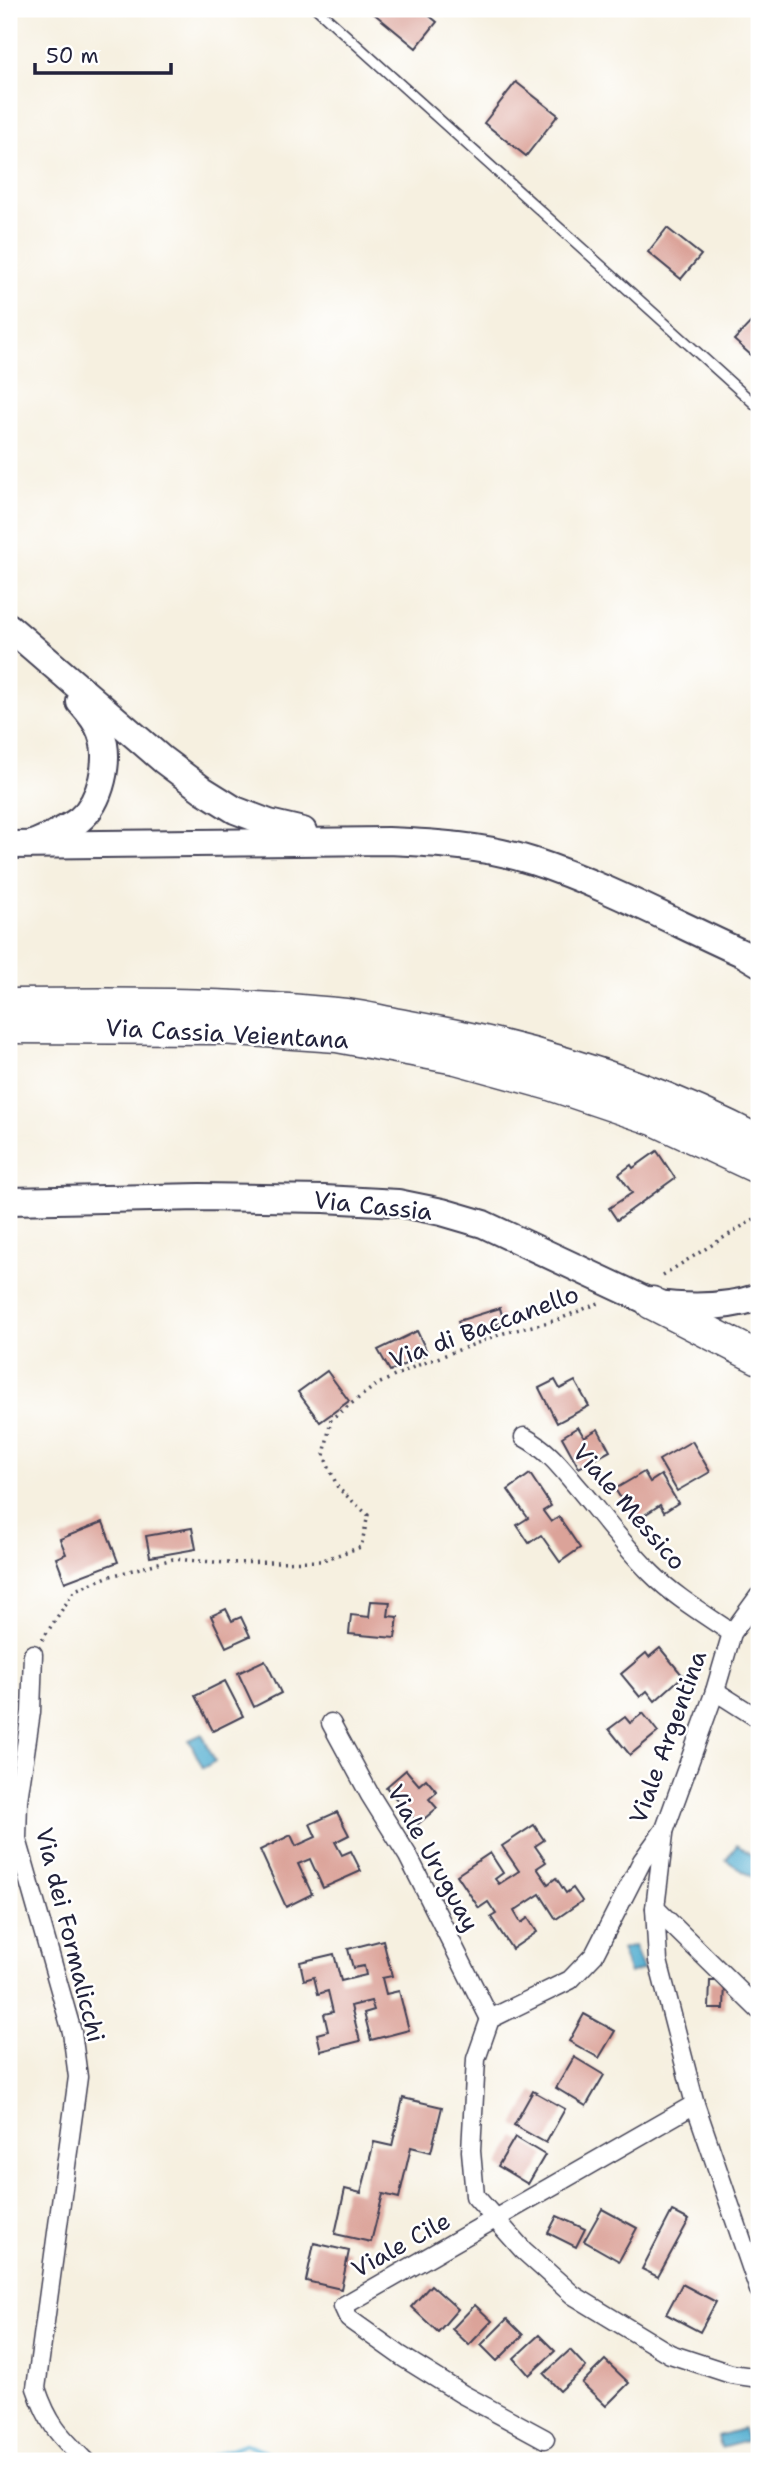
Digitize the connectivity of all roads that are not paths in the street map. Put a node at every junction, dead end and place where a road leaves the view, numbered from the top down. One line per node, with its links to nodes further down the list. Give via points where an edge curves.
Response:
1 (317, 9): 2 (lane)
2 (759, 408)
3 (9, 626): 4 (main road)
4 (60, 671): 5 (main road, via 163,760 234,810 269,823); 6 (main road, via 102,734 102,781 79,819 51,836)
5 (346, 840): 6 (main road); 7 (main road, via 432,843 530,860)
6 (16, 845)
7 (759, 964)
8 (10, 1016): 9 (highway, Via Cassia Veientana, via 224,1006 338,1014 463,1036 558,1061 665,1098); 10 (highway, Via Cassia Veientana, via 337,1036 456,1058 654,1119)
9 (759, 1142)
10 (759, 1168)
11 (9, 1201): 12 (main road, Via Cassia, via 200,1197 398,1203 483,1224)
12 (657, 1289): 13 (main road, Via Cassia, via 669,1306); 14 (highway)
13 (759, 1297)
14 (759, 1358)
15 (524, 1437): 17 (street, Viale Messico, via 556,1460 664,1586)
16 (759, 1596): 17 (street, Viale Argentina)
17 (732, 1633): 19 (street, Viale Argentina)
18 (33, 1654): 31 (street, Via dei Formalicchi, via 17,1839 72,2032 78,2077 36,2388 44,2414)
19 (715, 1691): 20 (street); 22 (street, Viale Argentina)
20 (759, 1719)
21 (331, 1723): 25 (street, Viale Uruguay, via 414,1867)
22 (665, 1829): 23 (street); 25 (street, Viale Argentina, via 642,1861 586,1964 570,1980)
23 (655, 1908): 24 (street); 26 (street, via 658,1961)
24 (759, 2010)
25 (490, 2019): 27 (street, via 476,2059 471,2151 475,2196)
26 (695, 2104): 27 (street, Viale Cile); 28 (street)
27 (496, 2219): 29 (street, via 573,2295 670,2354); 30 (street, Viale Cile, via 343,2305 349,2319 401,2356)
28 (759, 2290)
29 (759, 2378)
30 (545, 2439)
31 (85, 2461)

